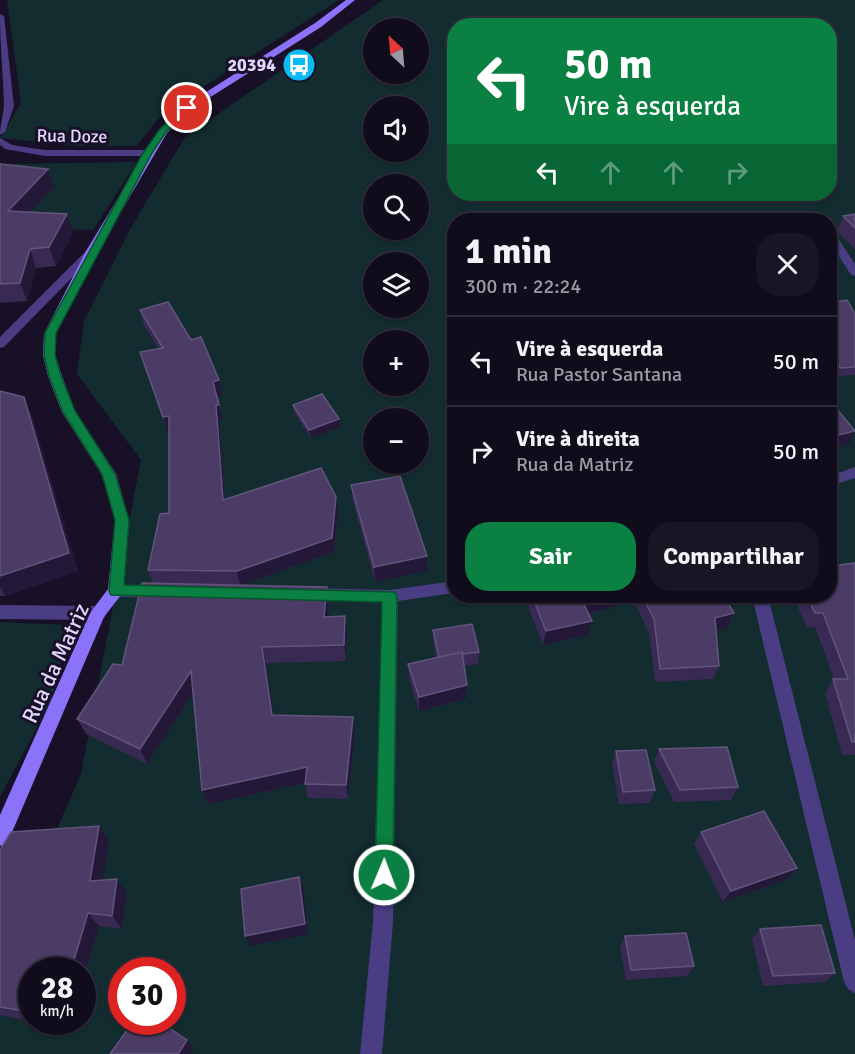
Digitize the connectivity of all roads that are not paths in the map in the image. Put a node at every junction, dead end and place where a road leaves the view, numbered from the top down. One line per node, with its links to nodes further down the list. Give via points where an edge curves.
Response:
1 (351, 0): 5 (street, Rua da Matriz, via 318,26 187,108 163,131)
2 (0, 16): 3 (street, Rua Doze, via 9,106)
3 (0, 132)
4 (0, 141): 5 (street, Rua Doze, via 7,148 37,152)
5 (148, 153): 7 (street, Rua da Matriz)
6 (837, 245): 8 (street)
7 (92, 251): 9 (street); 13 (street, Rua da Matriz, via 50,333 50,355 69,412 109,474 122,520)
8 (855, 273)
9 (0, 344)
10 (855, 472): 11 (street)
11 (837, 478)
12 (447, 589): 16 (street)
13 (116, 591): 14 (street); 19 (street, Rua da Matriz)
14 (172, 591)
15 (297, 594): 16 (street)
16 (390, 597): 22 (street, via 383,922)
17 (762, 603): 21 (street)
18 (0, 612): 19 (street)
19 (98, 613): 20 (street, Rua da Matriz)
20 (0, 837)
21 (855, 982)
22 (371, 1054)

